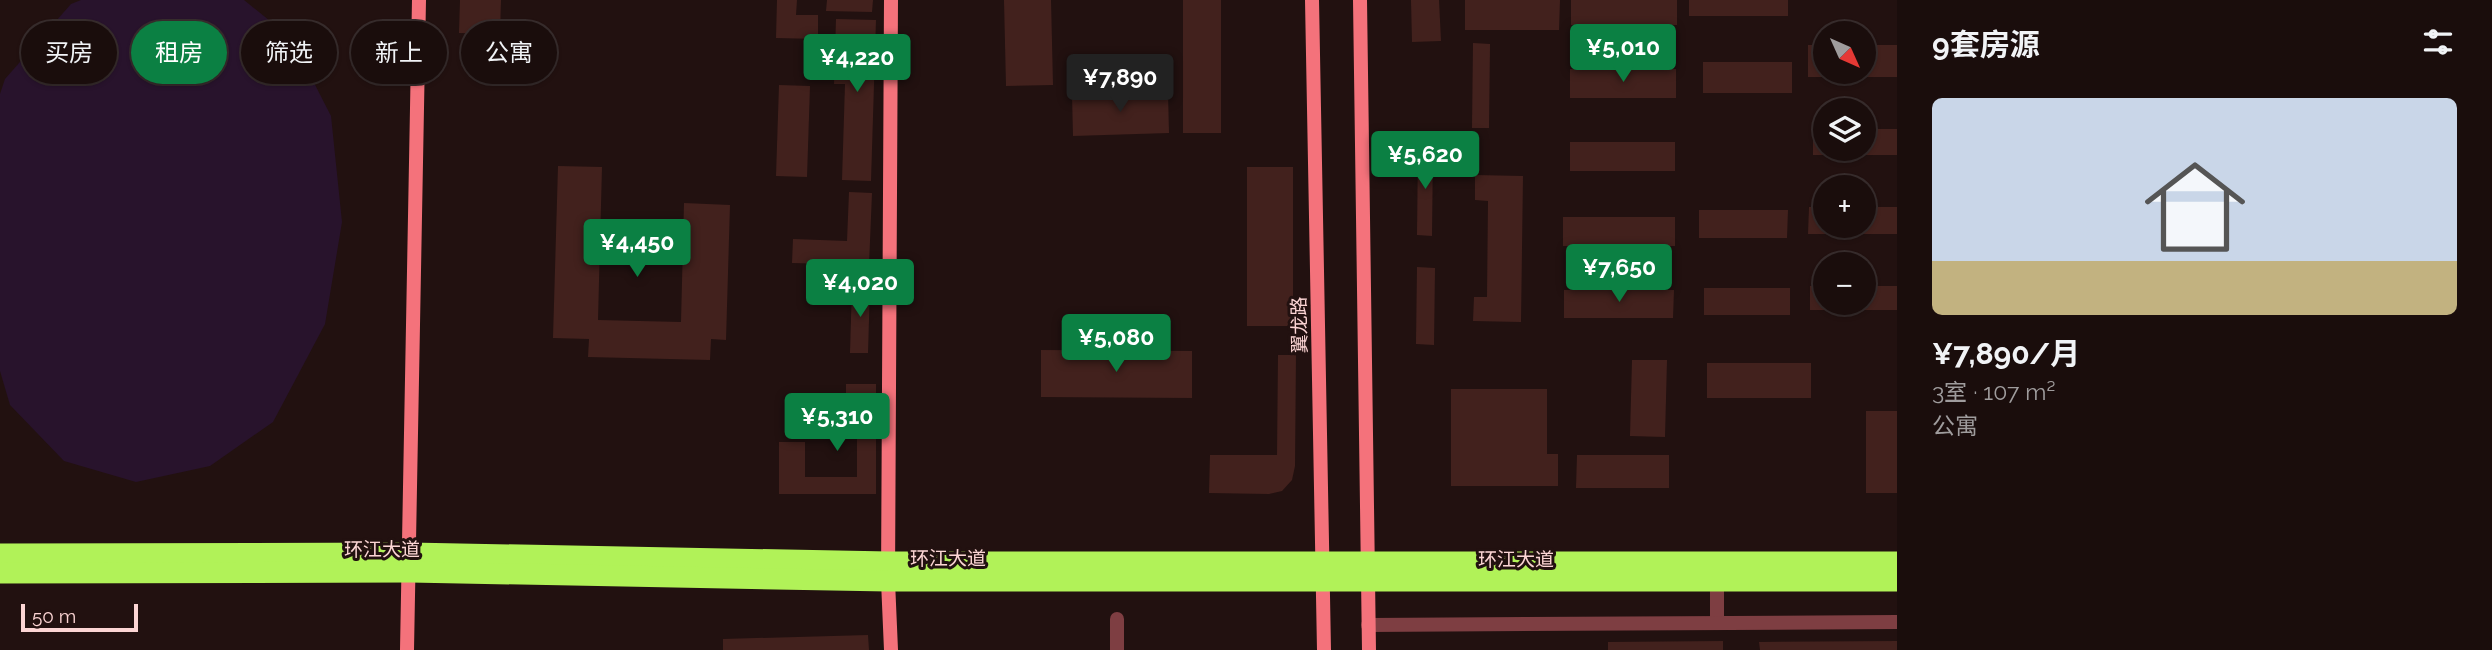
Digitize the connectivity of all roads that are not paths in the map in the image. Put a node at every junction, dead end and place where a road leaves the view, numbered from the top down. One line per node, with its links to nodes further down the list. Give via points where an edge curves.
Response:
1 (419, 0): 6 (main road)
2 (891, 0): 10 (main road)
3 (1312, 0): 8 (main road, 翼龙路)
4 (1360, 0): 9 (main road)
5 (0, 554): 6 (highway, 环江大道)
6 (410, 562): 10 (highway, 环江大道); 11 (highway, 环江大道); 18 (main road)
7 (1897, 562): 9 (highway, 环江大道)
8 (1322, 571): 9 (highway, 环江大道); 10 (highway, 环江大道); 21 (main road, 翼龙路)
9 (1367, 571): 13 (highway, 环江大道); 17 (main road)
10 (888, 572): 19 (main road)
11 (0, 573)
12 (1897, 581): 13 (highway, 环江大道)
13 (1717, 582): 16 (street)
14 (1117, 619): 20 (street)
15 (1897, 622): 16 (street)
16 (1717, 623): 17 (street)
17 (1368, 625): 22 (main road)
18 (407, 650)
19 (891, 650)
20 (1117, 650)
21 (1324, 650)
22 (1369, 650)

